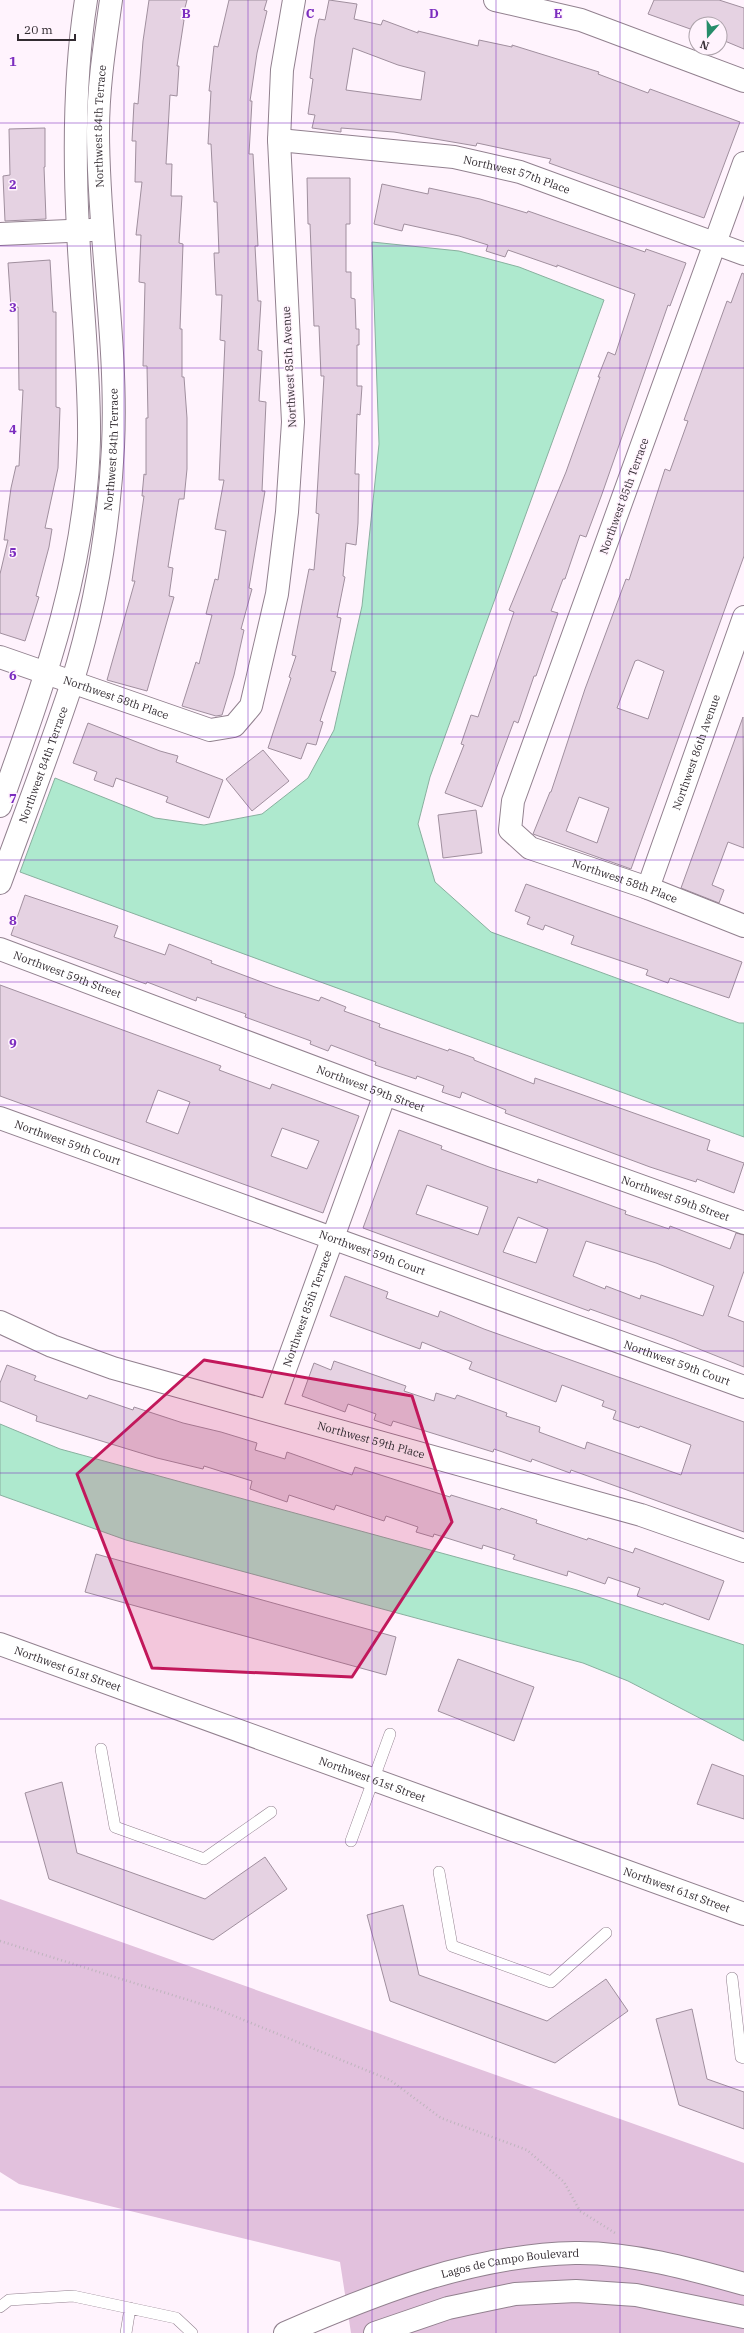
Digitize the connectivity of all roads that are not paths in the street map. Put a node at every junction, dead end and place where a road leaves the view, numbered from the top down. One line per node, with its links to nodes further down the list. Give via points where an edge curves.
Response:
1 (86, 0): 9 (street, Northwest 84th Terrace, via 80,42 75,128)
2 (111, 0): 8 (street, Northwest 84th Terrace, via 104,48 98,130)
3 (294, 0): 6 (street, Northwest 85th Avenue, via 282,70)
4 (495, 0): 5 (street, via 581,20)
5 (744, 81)
6 (279, 140): 11 (street, Northwest 57th Place, via 454,157 520,172); 17 (street, Northwest 85th Avenue, via 292,422 287,512 277,594 251,706)
7 (744, 163): 11 (street, Northwest 85th Terrace)
8 (103, 229): 9 (street); 16 (street, Northwest 84th Terrace, via 111,352 113,446 105,534)
9 (78, 230): 10 (street); 15 (street, Northwest 84th Terrace, via 89,440 81,529 67,602)
10 (0, 234)
11 (716, 243): 12 (street, Northwest 57th Place); 19 (street, Northwest 85th Terrace, via 513,800)
12 (744, 254)
13 (744, 617): 21 (street, Northwest 86th Avenue)
14 (0, 657): 15 (street, Northwest 58th Place)
15 (48, 673): 16 (street, Northwest 58th Place); 18 (street, Northwest 84th Terrace)
16 (72, 682): 17 (street, Northwest 58th Place, via 210,730); 20 (street, Northwest 84th Terrace)
17 (234, 726)
18 (0, 806)
19 (510, 830): 21 (street, Northwest 58th Place, via 530,848)
20 (0, 883)
21 (648, 888): 22 (street, Northwest 58th Place)
22 (744, 926)
23 (0, 949): 24 (street, Northwest 59th Street)
24 (385, 1094): 26 (street, Northwest 59th Street); 27 (street, Northwest 85th Terrace)
25 (0, 1118): 27 (street, Northwest 59th Court)
26 (744, 1223)
27 (332, 1239): 29 (street, Northwest 59th Court); 30 (street, Northwest 85th Terrace)
28 (0, 1322): 30 (street, Northwest 59th Place, via 52,1346 113,1368)
29 (744, 1387)
30 (270, 1411): 31 (street, Northwest 59th Place, via 641,1515)
31 (744, 1551)
32 (0, 1644): 35 (street, Northwest 61st Street)
33 (390, 1734): 35 (lane)
34 (100, 1749): 36 (lane, via 115,1827 204,1859)
35 (373, 1780): 37 (lane); 39 (street, Northwest 61st Street)
36 (271, 1812)
37 (351, 1841)
38 (439, 1872): 40 (lane, via 452,1946 551,1982)
39 (744, 1914)
40 (606, 1933)
41 (732, 1978): 42 (lane, via 741,2057)
42 (744, 2058)
43 (744, 2284): 49 (street, Lagos de Campo Boulevard, via 640,2259 575,2253 510,2260 436,2275 364,2299)
44 (0, 2307): 45 (lane, via 9,2300 73,2296)
45 (130, 2308): 47 (lane); 48 (lane, via 176,2318)
46 (744, 2317): 50 (street, via 636,2295 576,2291 515,2294 448,2308)
47 (126, 2333)
48 (192, 2333)
49 (285, 2333)
50 (375, 2333)

